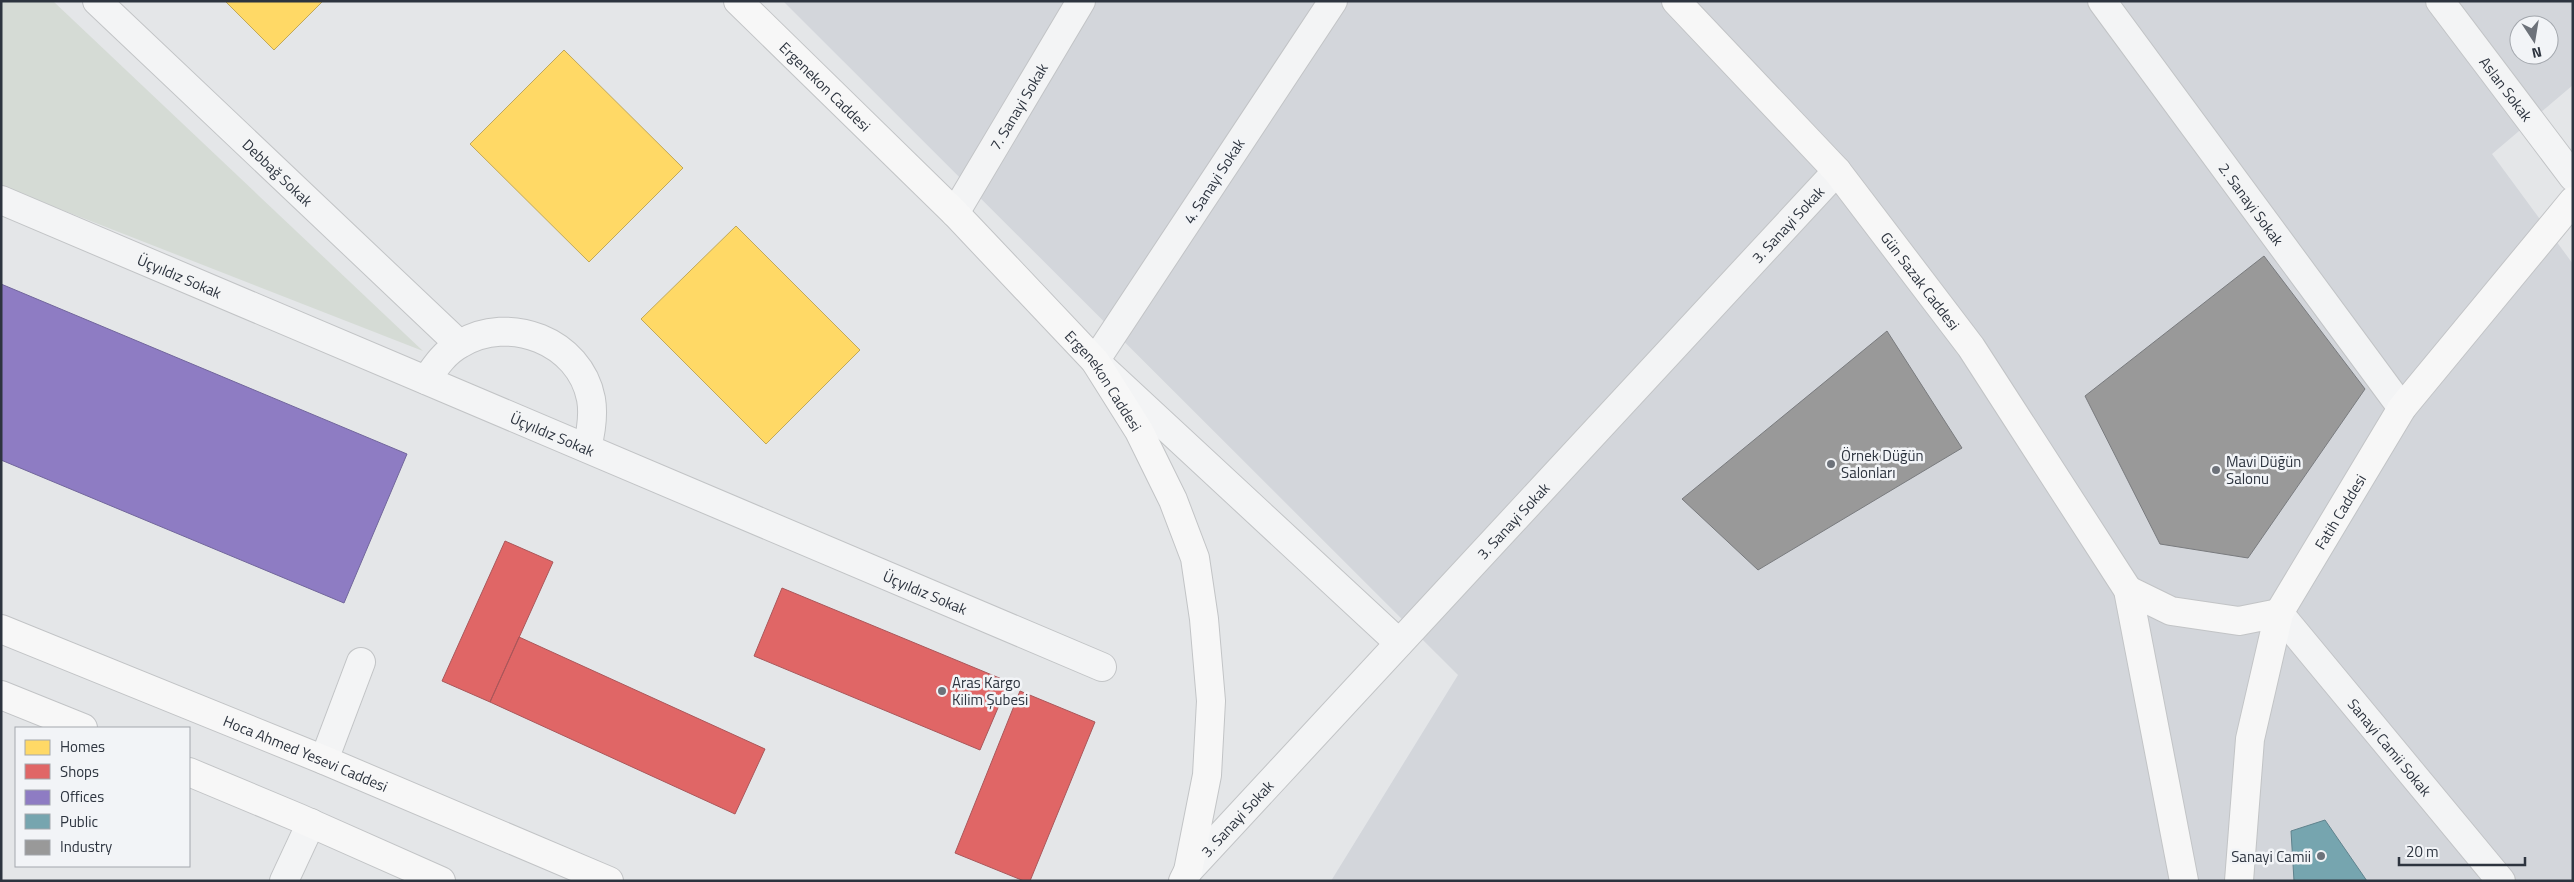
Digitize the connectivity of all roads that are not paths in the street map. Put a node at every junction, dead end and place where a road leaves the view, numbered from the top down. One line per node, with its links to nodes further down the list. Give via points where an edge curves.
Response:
1 (97, 1): 13 (street, Debbağ Sokak)
2 (738, 1): 12 (street, Ergenekon Caddesi)
3 (1081, 1): 12 (street, 7. Sanayi Sokak)
4 (1333, 1): 14 (street, 4. Sanayi Sokak)
5 (1676, 1): 8 (street, Gün Sazak Caddesi)
6 (2102, 1): 16 (street, 2. Sanayi Sokak)
7 (2440, 1): 9 (street, Aslan Sokak)
8 (1836, 171): 18 (street, Gün Sazak Caddesi, via 1971,347); 21 (street, 3. Sanayi Sokak)
9 (2573, 177)
10 (1, 200): 15 (street, Üçyıldız Sokak)
11 (2573, 201): 16 (street, Fatih Caddesi)
12 (955, 213): 14 (street, Ergenekon Caddesi)
13 (459, 344): 15 (street, via 438,362); 17 (street, via 485,333 512,331 540,337 563,352 581,373 591,398 593,426)
14 (1095, 361): 21 (street); 29 (street, Ergenekon Caddesi, via 1139,431 1173,500 1194,558 1204,619 1211,701 1207,775)
15 (426, 380): 17 (street, Üçyıldız Sokak)
16 (2402, 408): 19 (street, Fatih Caddesi)
17 (587, 448): 23 (street, Üçyıldız Sokak)
18 (2128, 590): 19 (street, via 2171,611 2239,620); 33 (street)
19 (2279, 613): 34 (street, Fatih Caddesi, via 2250,739); 35 (street, Sanayi Camii Sokak)
20 (1, 629): 26 (street, Hoca Ahmed Yesevi Caddesi)
21 (1399, 643): 29 (street, 3. Sanayi Sokak)
22 (360, 662): 26 (street)
23 (1102, 667)
24 (1, 695): 25 (street)
25 (81, 727)
26 (324, 760): 32 (street, Hoca Ahmed Yesevi Caddesi)
27 (190, 772): 28 (street)
28 (311, 823): 30 (street); 31 (street)
29 (1186, 876)
30 (284, 881)
31 (440, 881)
32 (609, 881)
33 (2184, 881)
34 (2239, 881)
35 (2501, 881)

